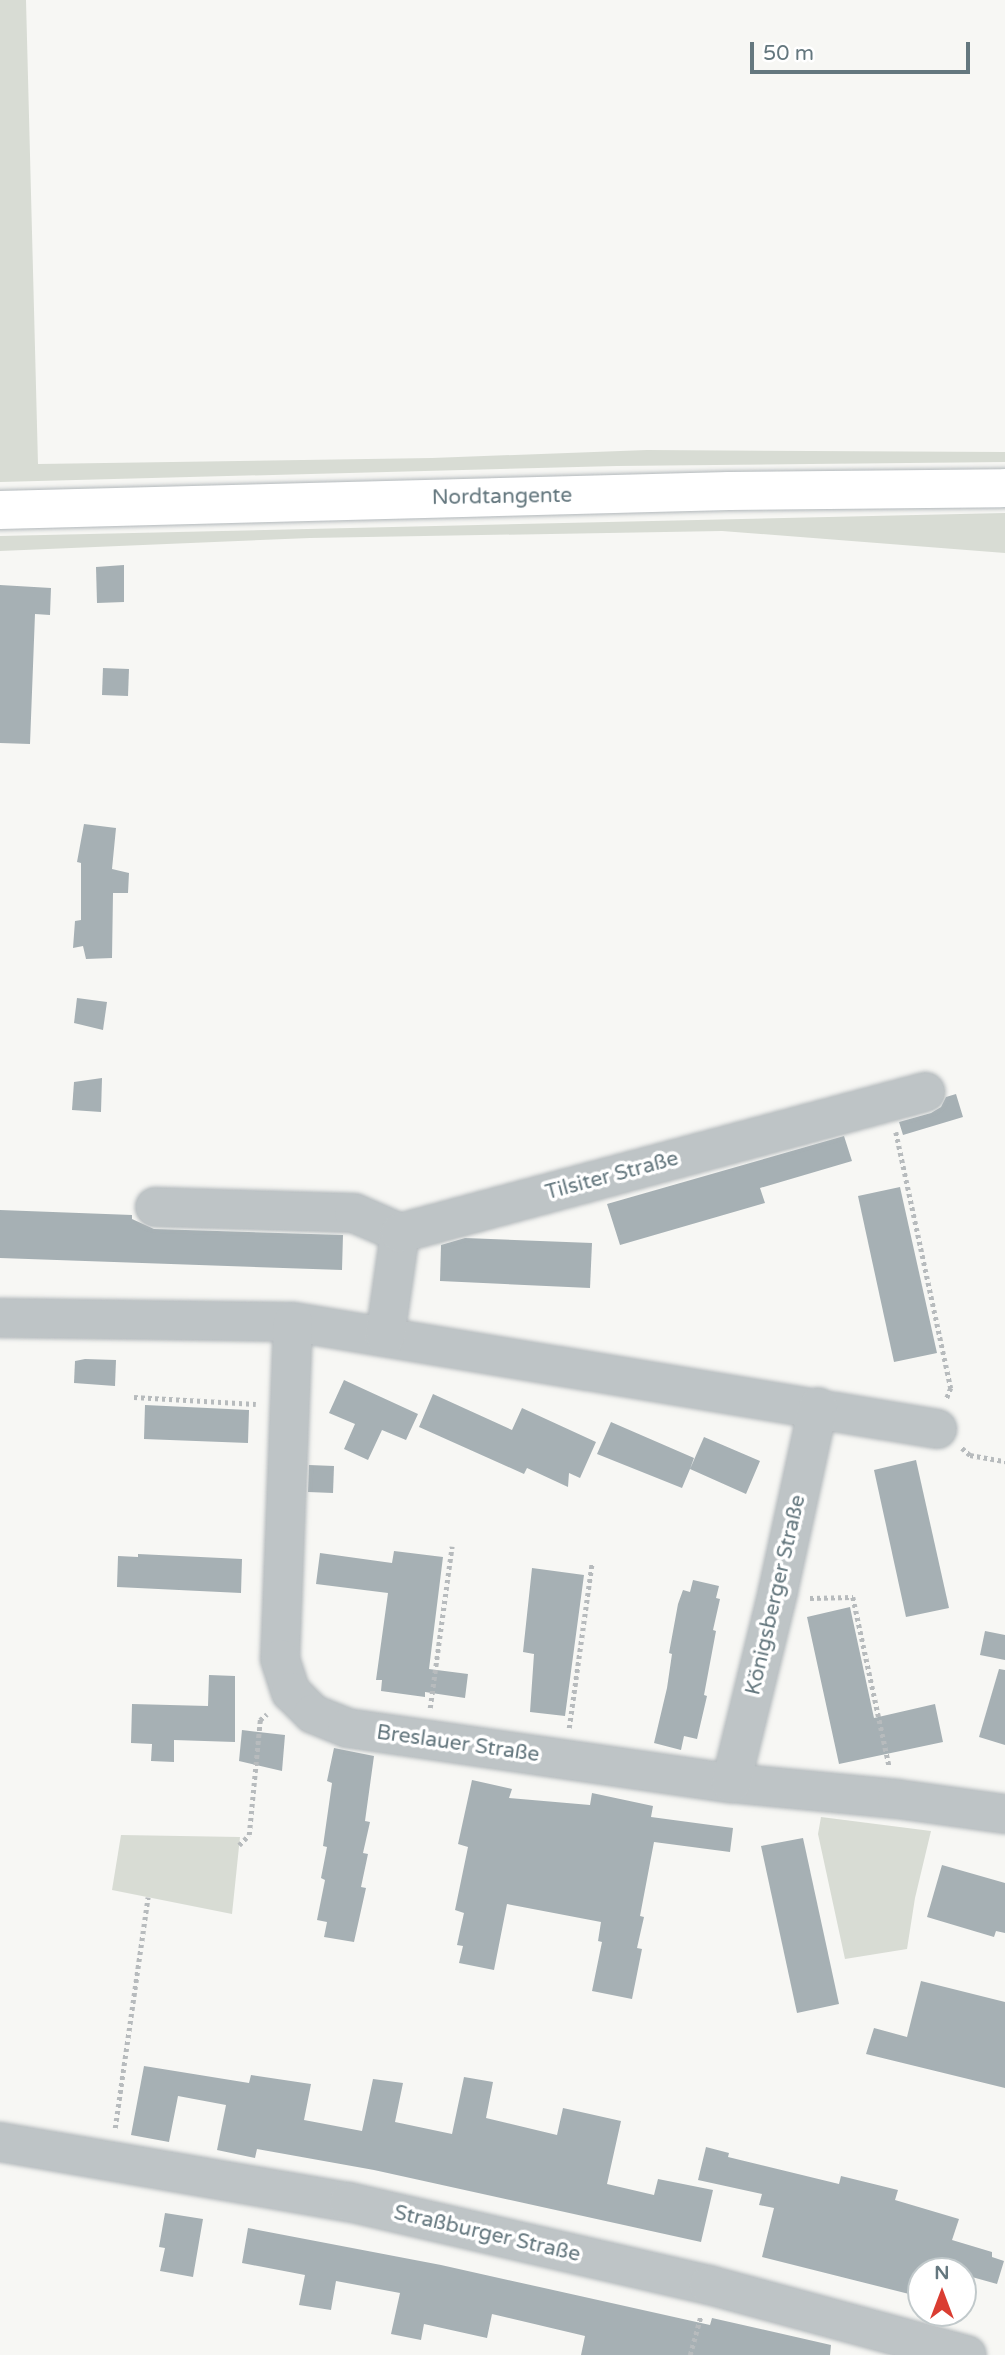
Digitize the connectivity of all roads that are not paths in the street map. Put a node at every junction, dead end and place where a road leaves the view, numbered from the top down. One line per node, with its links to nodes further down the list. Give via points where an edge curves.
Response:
1 (1005, 488): 2 (main road, Nordtangente)
2 (0, 510)
3 (907, 1096): 5 (street, Tilsiter Straße)
4 (155, 1207): 5 (street, via 354,1213)
5 (400, 1233): 8 (street)
6 (0, 1318): 7 (street)
7 (293, 1322): 8 (street); 11 (street, Breslauer Straße, via 280,1659 291,1692 313,1714 347,1728)
8 (385, 1337): 9 (street)
9 (818, 1407): 10 (street); 11 (street, Königsberger Straße)
10 (937, 1429)
11 (731, 1783): 12 (street, Breslauer Straße)
12 (1005, 1814)
13 (0, 2142): 14 (street, Straßburger Straße, via 363,2205 709,2285)
14 (967, 2355)

